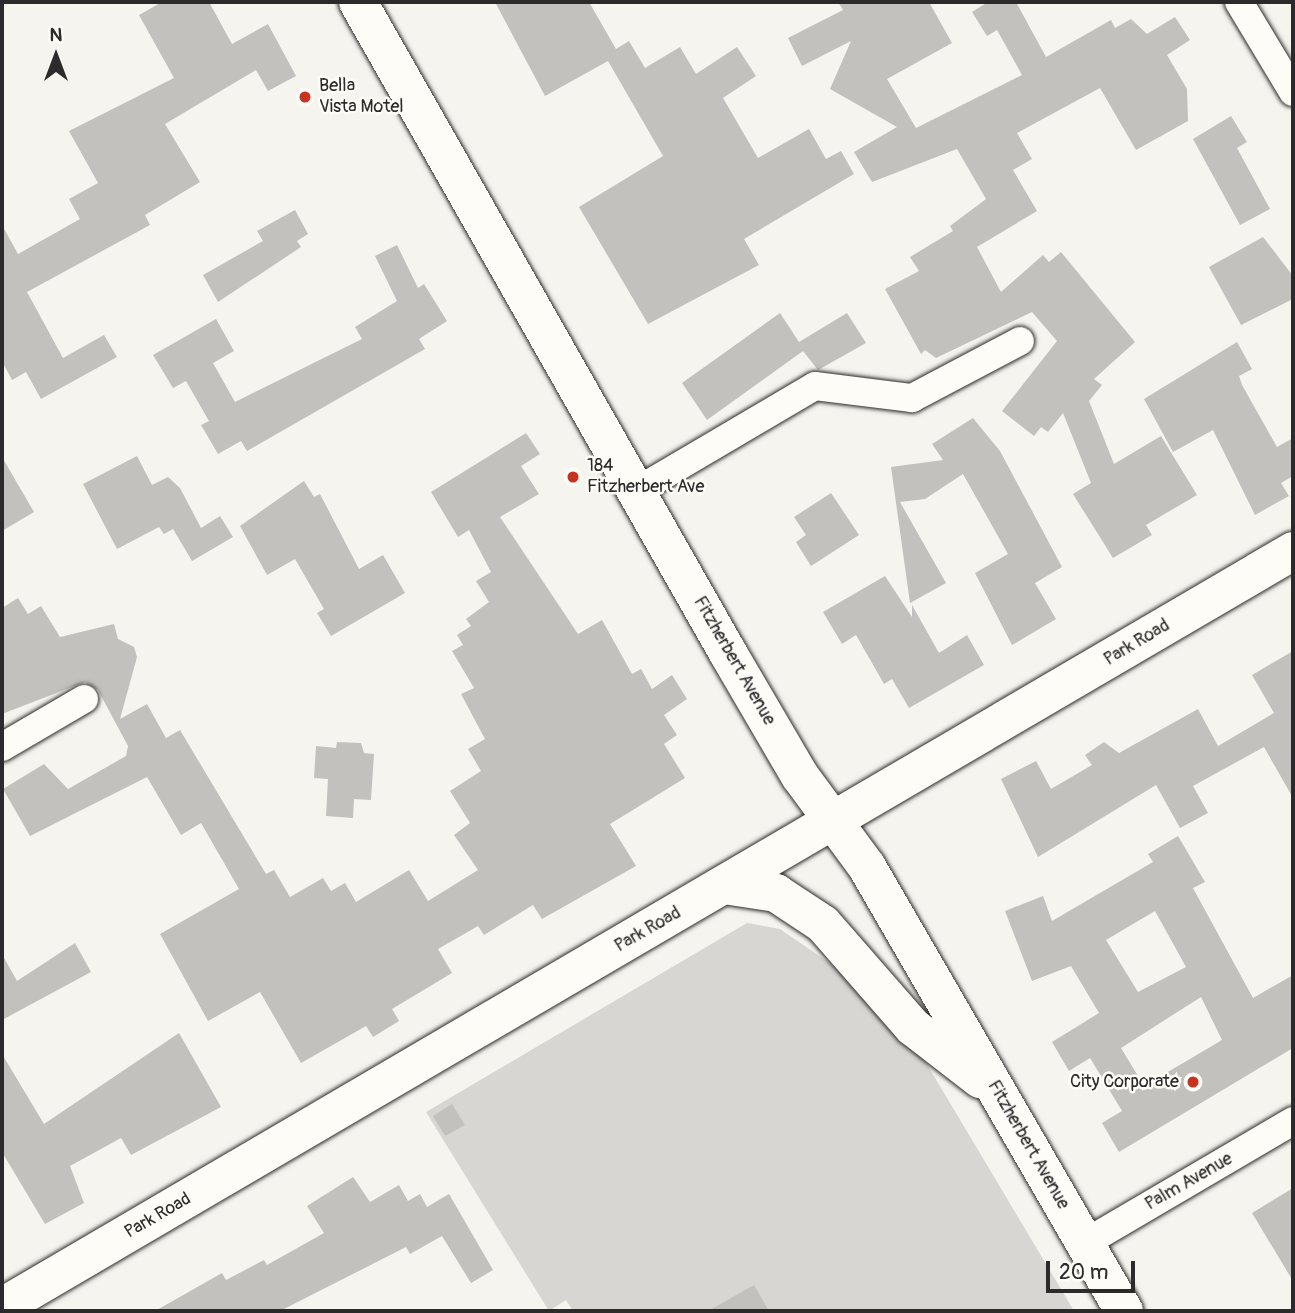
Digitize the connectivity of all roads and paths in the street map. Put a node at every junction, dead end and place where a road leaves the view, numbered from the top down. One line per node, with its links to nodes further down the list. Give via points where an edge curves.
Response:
1 (358, 2): 5 (main road, Fitzherbert Avenue)
2 (1239, 2): 3 (street)
3 (1293, 92)
4 (1020, 341): 5 (street, via 912,398 815,386)
5 (640, 489): 9 (main road, Fitzherbert Avenue, via 728,653)
6 (1293, 551): 9 (main road, Park Road)
7 (84, 699): 8 (street)
8 (2, 747)
9 (833, 823): 10 (main road, Park Road); 11 (main road, Fitzherbert Avenue, via 867,867)
10 (724, 885): 11 (main road, via 776,893 814,918 913,1027); 14 (main road, Park Road)
11 (996, 1091): 13 (main road, Fitzherbert Avenue)
12 (1293, 1121): 13 (street, Palm Avenue)
13 (1085, 1244): 15 (main road, Fitzherbert Avenue)
14 (4, 1301)
15 (1124, 1311)

